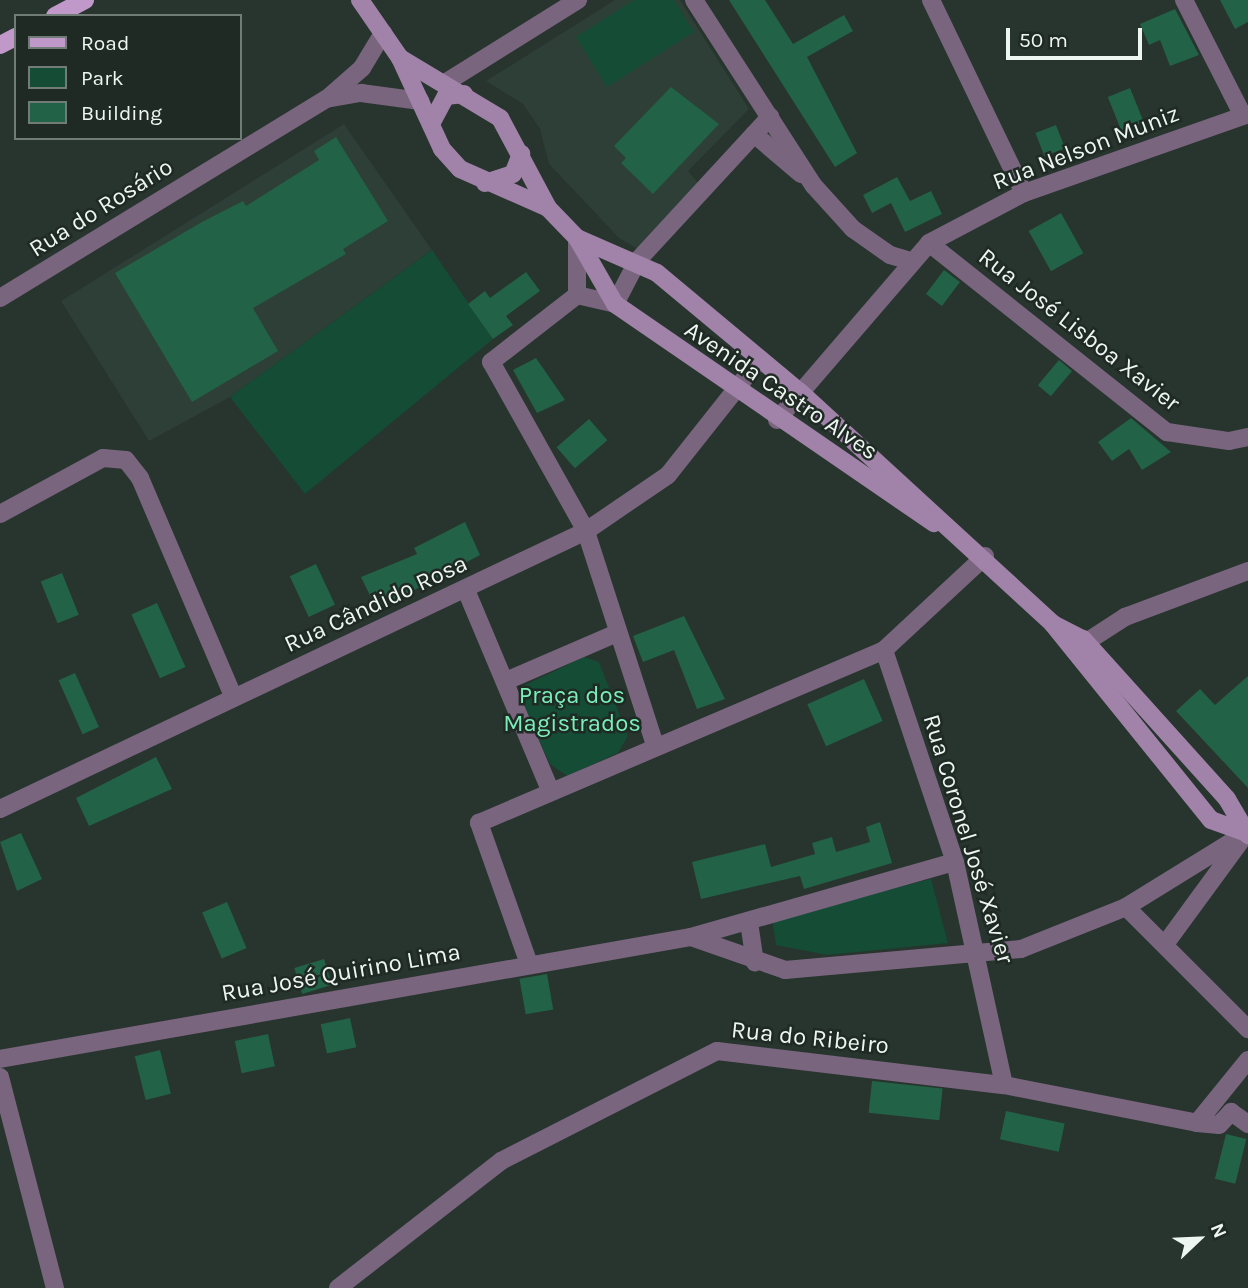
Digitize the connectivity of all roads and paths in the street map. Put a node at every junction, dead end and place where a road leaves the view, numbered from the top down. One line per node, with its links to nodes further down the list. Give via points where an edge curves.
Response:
1 (85, 0): 7 (main road)
2 (360, 0): 8 (street, Avenida Castro Alves)
3 (578, 0): 10 (street)
4 (694, 0): 15 (street)
5 (931, 0): 21 (street)
6 (1185, 0): 14 (street)
7 (59, 14)
8 (383, 33): 9 (street, Avenida Castro Alves); 12 (street, via 362,68)
9 (400, 58): 10 (street, Avenida Castro Alves); 13 (street, Avenida Castro Alves)
10 (445, 83): 11 (street, Avenida Castro Alves)
11 (464, 94): 16 (street, via 446,96); 18 (street, Avenida Castro Alves, via 500,118)
12 (326, 99): 13 (street, Rua do Rosário, via 361,93); 28 (street, Rua do Rosário)
13 (419, 101): 16 (street, Avenida Castro Alves)
14 (1246, 115): 21 (street, Rua Nelson Muniz)
15 (770, 117): 17 (street); 20 (street)
16 (431, 124): 19 (street, Avenida Castro Alves, via 460,169)
17 (754, 134): 20 (street); 25 (street)
18 (521, 154): 19 (street, via 513,173); 22 (street, Avenida Castro Alves)
19 (485, 183): 22 (street, Avenida Castro Alves)
20 (814, 186): 26 (street, via 853,229 890,256)
21 (1024, 193): 24 (street, Rua Nelson Muniz)
22 (548, 208): 23 (street, Avenida Castro Alves)
23 (577, 238): 25 (street, Avenida Castro Alves); 27 (street); 29 (street, Avenida Castro Alves)
24 (929, 243): 26 (street, Rua Nelson Muniz); 34 (street, Rua José Lisboa Xavier, via 1167,432 1229,441)
25 (638, 260): 29 (street); 30 (street, Avenida Castro Alves)
26 (911, 261): 31 (street, Rua Nelson Muniz)
27 (577, 295): 29 (street); 36 (street, via 491,362)
28 (0, 298)
29 (615, 304): 32 (street, Avenida Castro Alves)
30 (760, 359): 31 (street, Avenida Castro Alves); 32 (street, Rua Cândido Rosa)
31 (800, 392): 33 (street, Rua Nelson Muniz); 37 (street, Avenida Castro Alves)
32 (735, 393): 33 (street, Avenida Castro Alves); 36 (street, Rua Cândido Rosa, via 668,475)
33 (777, 420): 37 (street, Avenida Castro Alves)
34 (1248, 437)
35 (0, 514): 44 (street, via 103,458 126,460 140,478)
36 (586, 531): 39 (street, Rua Cândido Rosa); 40 (street)
37 (985, 556): 41 (street, Avenida Castro Alves); 42 (street)
38 (1248, 571): 41 (street)
39 (466, 590): 43 (street); 44 (street, Rua Cândido Rosa)
40 (617, 633): 43 (street); 45 (street)
41 (1077, 646): 48 (street, Avenida Castro Alves, via 1227,799); 48 (street, Avenida Castro Alves, via 1211,820)
42 (884, 650): 45 (street); 49 (street, Rua Coronel José Xavier)
43 (506, 681): 46 (street)
44 (234, 698): 47 (street, Rua Cândido Rosa)
45 (656, 745): 46 (street)
46 (550, 790): 56 (street, via 480,823)
47 (0, 808)
48 (1247, 834): 50 (street); 53 (street)
49 (955, 862): 51 (street, Rua José Quirino Lima); 54 (street, Rua Coronel José Xavier)
50 (1126, 907): 53 (street); 54 (street, via 1021,949)
51 (748, 922): 52 (street, Rua José Quirino Lima); 55 (street)
52 (691, 937): 55 (street); 56 (street, Rua José Quirino Lima)
53 (1166, 943): 57 (street)
54 (980, 954): 55 (street, via 785,970); 61 (street, Rua Coronel José Xavier)
55 (755, 963)
56 (529, 964): 58 (street, Rua José Quirino Lima)
57 (1248, 1029)
58 (0, 1059)
59 (1248, 1060): 62 (street)
60 (0, 1077): 64 (street)
61 (1004, 1085): 62 (street, Rua do Ribeiro); 65 (street, Rua do Ribeiro, via 717,1051 501,1161)
62 (1197, 1123): 63 (street, Rua do Ribeiro, via 1219,1125 1231,1112)
63 (1248, 1124)
64 (55, 1288)
65 (338, 1288)

